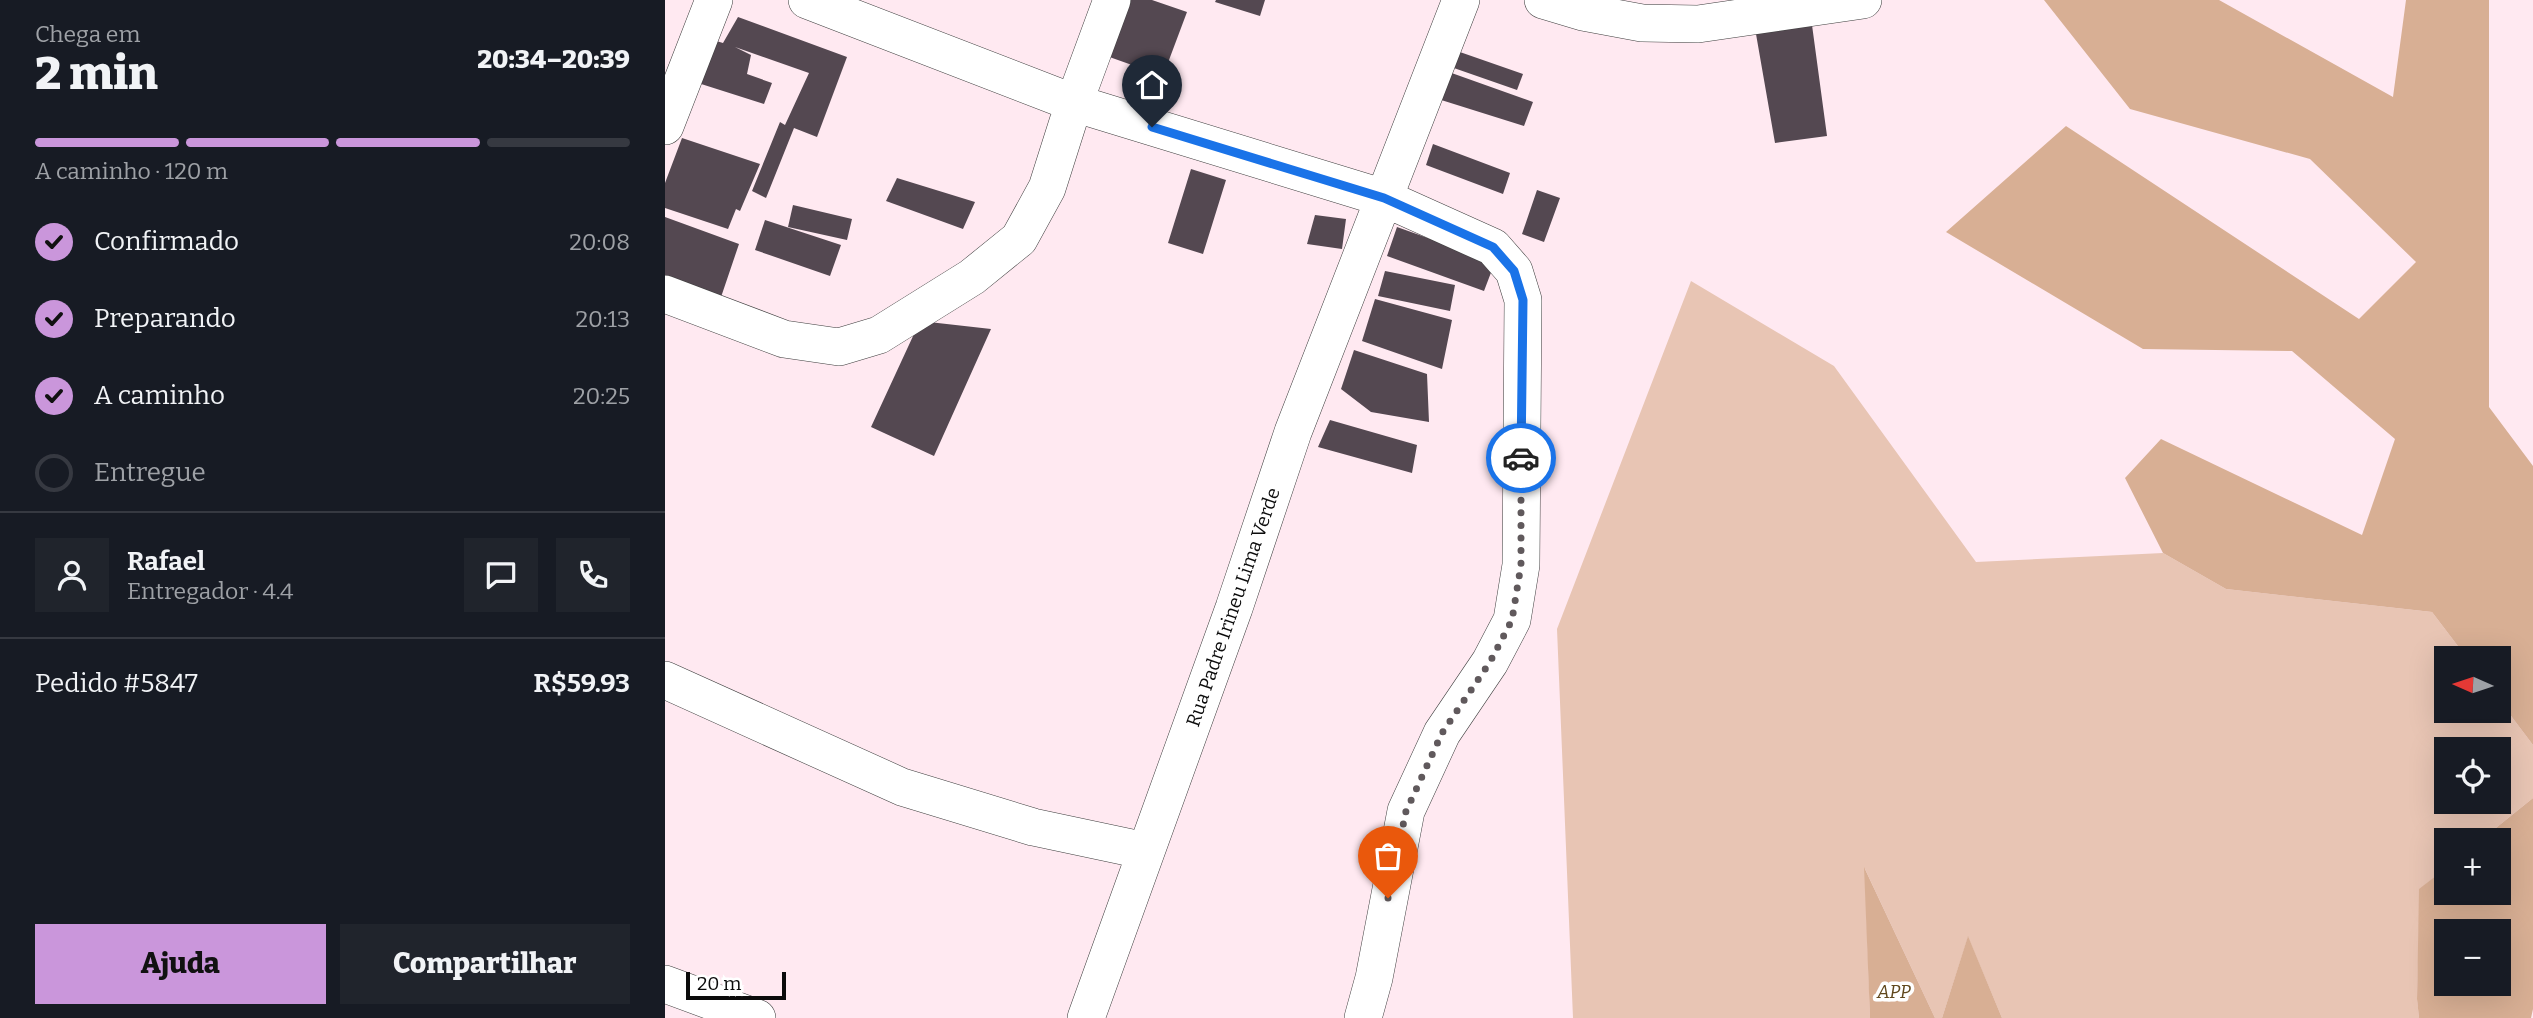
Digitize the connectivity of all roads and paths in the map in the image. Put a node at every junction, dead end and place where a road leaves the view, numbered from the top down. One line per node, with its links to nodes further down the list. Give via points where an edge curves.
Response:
1 (714, 0): 9 (street)
2 (807, 0): 8 (street)
3 (1112, 0): 8 (street)
4 (1461, 0): 10 (street, Rua Padre Irineu Lima Verde)
5 (1543, 0): 7 (street, via 1642,23)
6 (1863, 0): 7 (street)
7 (1695, 12)
8 (1075, 103): 10 (street); 11 (street, via 1047,188 1019,239 972,277 879,335 839,347 784,339)
9 (665, 127)
10 (1384, 198): 13 (street, Rua Padre Irineu Lima Verde, via 1293,432); 17 (street, via 1493,247 1514,271 1523,300 1521,565 1512,620 1442,733 1406,811)
11 (665, 294)
12 (665, 680): 13 (street, via 902,787 1033,827)
13 (1146, 851): 16 (street, Rua Padre Irineu Lima Verde)
14 (665, 984): 15 (street)
15 (757, 1018)
16 (1086, 1018)
17 (1363, 1018)

